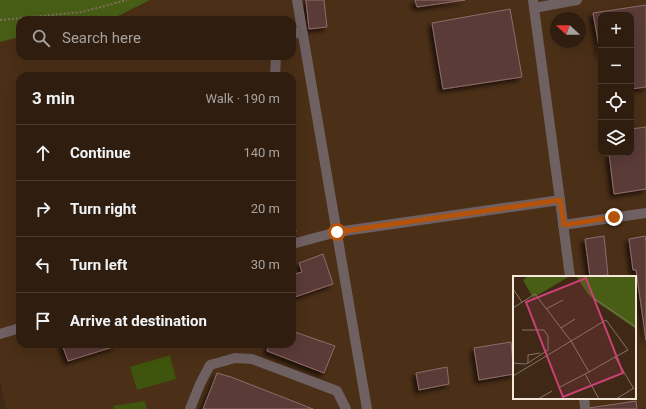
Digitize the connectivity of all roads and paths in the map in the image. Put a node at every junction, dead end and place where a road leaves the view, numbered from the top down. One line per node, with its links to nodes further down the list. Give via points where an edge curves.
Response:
1 (127, 0): 5 (path, via 82,12)
2 (297, 0): 8 (lane)
3 (578, 0): 4 (lane)
4 (534, 4): 12 (lane)
5 (41, 16)
6 (16, 18): 7 (path)
7 (0, 20)
8 (302, 32): 9 (lane); 15 (lane)
9 (296, 33)
10 (276, 60): 11 (lane)
11 (275, 72)
12 (560, 200): 14 (lane); 15 (lane)
13 (646, 213): 14 (lane)
14 (564, 225): 17 (lane)
15 (337, 232): 16 (lane); 22 (lane)
16 (296, 243)
17 (570, 276)
18 (16, 329): 19 (lane)
19 (0, 334)
20 (190, 409): 21 (lane, via 210,365 235,358 252,359 337,391)
21 (346, 409)
22 (367, 409)

